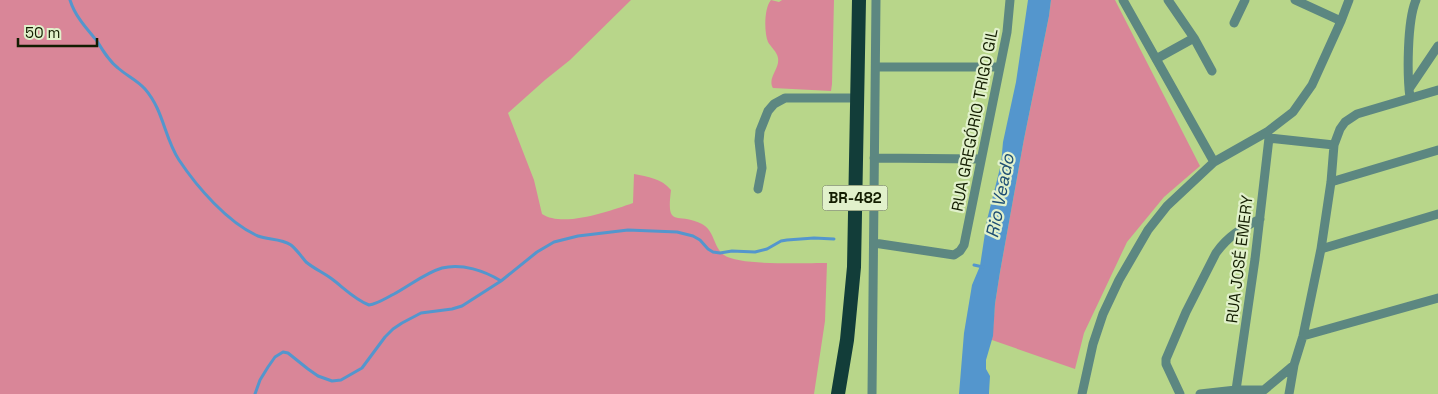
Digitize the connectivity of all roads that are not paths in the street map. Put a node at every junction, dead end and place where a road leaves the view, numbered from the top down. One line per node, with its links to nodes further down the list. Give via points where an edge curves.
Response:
1 (859, 0): 20 (highway, BR-482)
2 (876, 0): 15 (street)
3 (1010, 0): 16 (street, RUA GREGÓRIO TRIGO GIL)
4 (1123, 0): 14 (street)
5 (1168, 0): 12 (street)
6 (1245, 0): 11 (street)
7 (1295, 0): 10 (street)
8 (1348, 0): 10 (street)
9 (1416, 0): 19 (street, via 1409,46)
10 (1342, 21): 21 (street, via 1312,85 1293,112)
11 (1234, 23)
12 (1194, 38): 14 (street); 17 (street)
13 (1438, 46): 19 (street)
14 (1156, 59): 26 (street)
15 (876, 67): 16 (street); 24 (street)
16 (1000, 68): 25 (street, RUA GREGÓRIO TRIGO GIL)
17 (1212, 71)
18 (1438, 90): 19 (street)
19 (1410, 93): 22 (street, via 1345,122)
20 (858, 98): 28 (street, via 785,98 774,104 760,131 762,168); 38 (highway, BR-482, via 854,267)
21 (1268, 135): 22 (street); 26 (street); 30 (street, RUA JOSÉ EMERY)
22 (1334, 146): 27 (street)
23 (1438, 150): 27 (street)
24 (874, 158): 25 (street); 31 (street)
25 (981, 159): 31 (street, RUA GREGÓRIO TRIGO GIL, via 964,245 960,251 954,255)
26 (1214, 162): 40 (street, via 1148,230 1119,280 1093,344)
27 (1331, 182): 32 (street)
28 (758, 189)
29 (1438, 214): 32 (street)
30 (1260, 219): 36 (street, RUA JOSÉ EMERY); 41 (street, via 1234,233 1221,245 1186,312 1166,358)
31 (874, 243): 39 (street)
32 (1322, 249): 34 (street)
33 (1438, 298): 34 (street)
34 (1303, 336): 35 (street)
35 (1294, 365): 37 (street); 43 (street)
36 (1236, 390): 37 (street); 42 (street)
37 (1262, 392)
38 (838, 394)
39 (872, 394)
40 (1082, 394)
41 (1180, 394)
42 (1200, 394)
43 (1289, 394)

